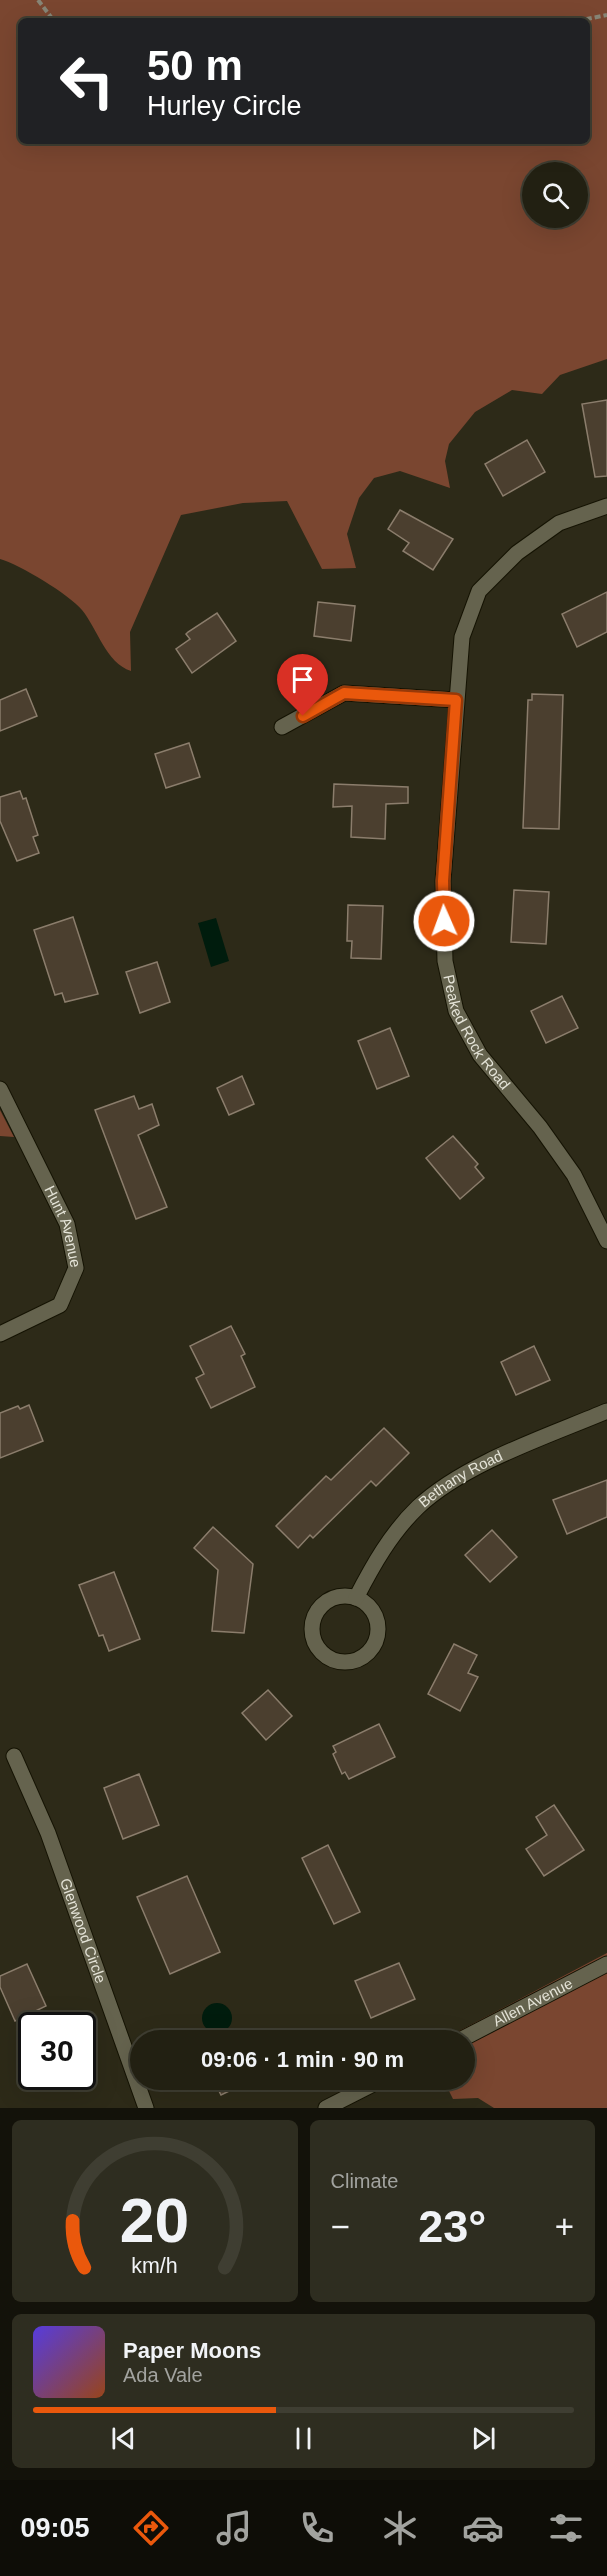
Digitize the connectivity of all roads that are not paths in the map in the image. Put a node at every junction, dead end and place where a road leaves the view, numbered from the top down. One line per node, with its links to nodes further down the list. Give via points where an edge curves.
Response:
1 (607, 506): 2 (street, Peaked Rock Road, via 559,523 517,553 479,591 462,637)
2 (456, 700): 3 (street, via 344,693); 5 (street, Peaked Rock Road, via 443,881 445,962 456,1011 480,1055 540,1126 574,1175)
3 (282, 727)
4 (0, 1089): 6 (street, Hunt Avenue, via 67,1224 76,1268 60,1305)
5 (607, 1241)
6 (0, 1334)
7 (607, 1411): 8 (street, Bethany Road, via 468,1472 419,1507 380,1552)
8 (356, 1598): 8 (street, via 331,1599 313,1617 313,1641 318,1650 336,1662 357,1660 367,1654 378,1635 374,1613)
9 (14, 1756): 13 (street, Glenwood Circle, via 48,1833)
10 (607, 1964): 11 (street, Allen Avenue)
11 (475, 2032)
12 (361, 2090): 14 (street)
13 (146, 2108)
14 (326, 2108)

